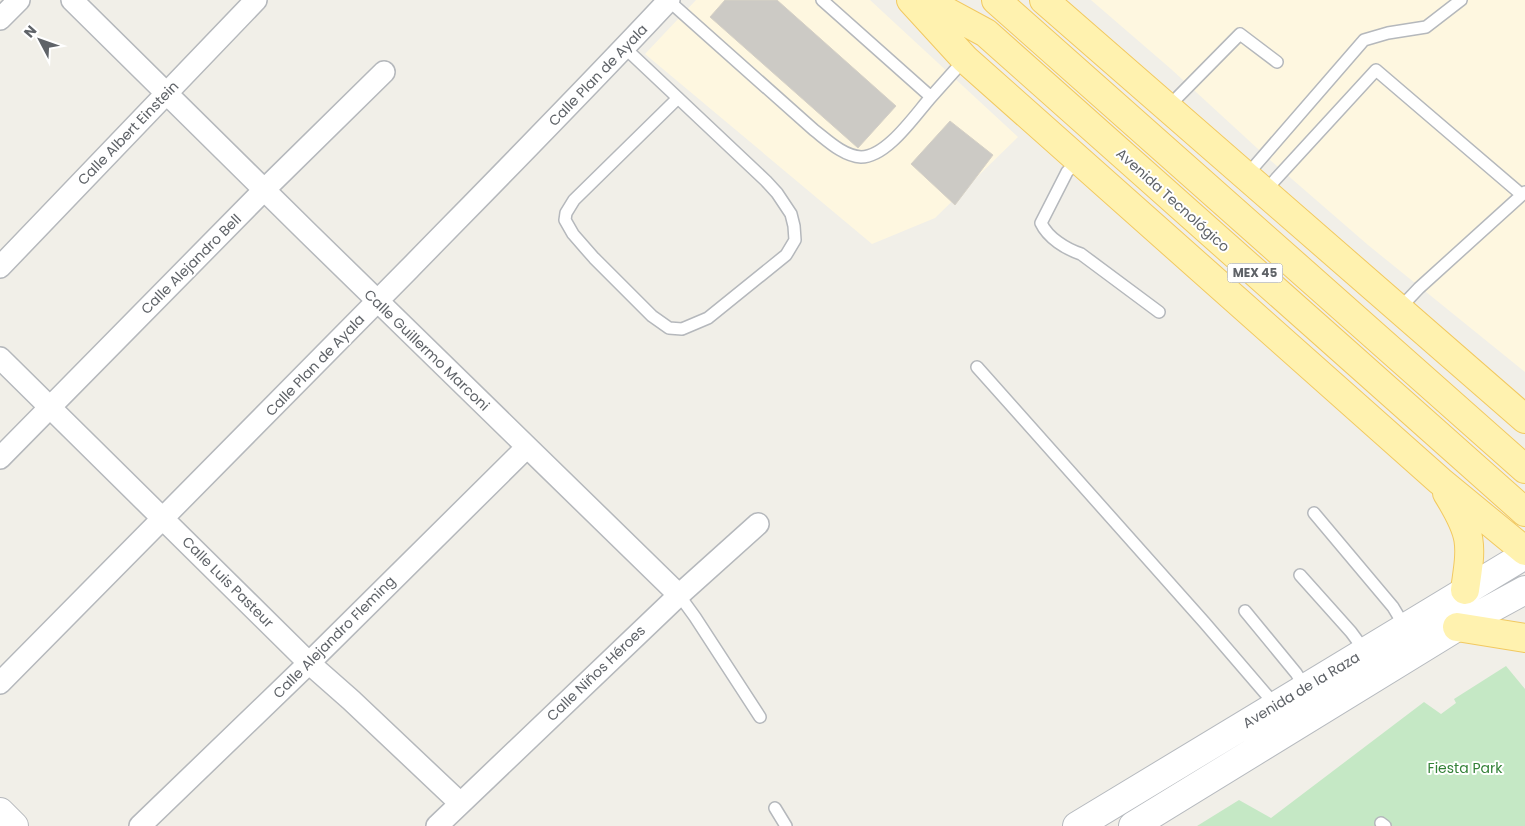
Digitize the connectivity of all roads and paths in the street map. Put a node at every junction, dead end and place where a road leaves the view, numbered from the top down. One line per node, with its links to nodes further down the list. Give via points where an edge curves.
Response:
1 (19, 0): 12 (street)
2 (72, 0): 18 (street, Calle Guillermo Marconi)
3 (256, 0): 18 (street, Calle Albert Einstein)
4 (669, 0): 14 (street, Calle Plan de Ayala); 19 (lane, via 814,130 848,154 862,157 883,149)
5 (822, 0): 19 (lane)
6 (911, 0): 15 (main road)
7 (925, 0): 13 (main road, Avenida Tecnológico / MEX 45)
8 (1044, 0): 21 (main road)
9 (1461, 0): 23 (lane, via 1426,28 1364,40)
10 (998, 3): 36 (main road, MEX 45)
11 (960, 7): 13 (lane)
12 (0, 19)
13 (986, 33): 38 (main road, Avenida Tecnológico / MEX 45)
14 (625, 48): 20 (lane); 27 (street, Calle Plan de Ayala)
15 (964, 59): 19 (lane); 22 (main road)
16 (1277, 62): 21 (lane, via 1240,34)
17 (384, 72): 24 (street, Calle Alejandro Bell)
18 (167, 93): 24 (street, Calle Guillermo Marconi); 26 (street, Calle Albert Einstein)
19 (931, 97)
20 (678, 98): 20 (lane, via 777,193 791,214 795,240 786,255 708,318 682,329 670,328 652,316 572,234 565,220 574,200)
21 (1167, 108): 23 (main road)
22 (1078, 160): 29 (lane, via 1067,172 1041,223 1045,232 1071,251 1081,254); 37 (main road)
23 (1255, 184): 25 (lane, via 1376,70); 28 (main road)
24 (264, 190): 27 (street, Calle Guillermo Marconi); 32 (street, Calle Alejandro Bell)
25 (1523, 193): 28 (lane)
26 (0, 267)
27 (378, 301): 34 (street, Calle Guillermo Marconi); 40 (street, Calle Plan de Ayala)
28 (1400, 308): 33 (main road)
29 (1159, 312)
30 (0, 358): 32 (street, Calle Luis Pasteur)
31 (976, 367): 57 (lane, via 1198,615)
32 (50, 406): 35 (street, Calle Alejandro Bell); 40 (street, Calle Luis Pasteur)
33 (1525, 419)
34 (527, 447): 47 (street, Calle Guillermo Marconi); 53 (street, Calle Alejandro Fleming)
35 (0, 458)
36 (1525, 469)
37 (1440, 481): 42 (main road); 45 (main road, via 1469,536)
38 (1525, 512)
39 (1314, 513): 49 (lane, via 1393,607)
40 (164, 519): 53 (street, Calle Luis Pasteur); 54 (street, Calle Plan de Ayala)
41 (758, 524): 47 (street, Calle Niños Héroes)
42 (1514, 528): 43 (main road)
43 (1525, 553): 45 (main road, Avenida de la Raza)
44 (1300, 574): 52 (lane)
45 (1465, 590): 49 (main road, Avenida de la Raza)
46 (1525, 590): 50 (main road, Avenida de la Raza)
47 (679, 595): 56 (lane, Calle Guillermo Marconi); 58 (street, Calle Niños Héroes)
48 (1245, 611): 55 (lane)
49 (1405, 627): 52 (main road, Avenida de la Raza)
50 (1457, 627): 51 (main road); 57 (main road, Avenida de la Raza)
51 (1525, 638)
52 (1365, 651): 55 (main road, Avenida de la Raza)
53 (309, 663): 58 (street, Calle Luis Pasteur); 63 (street, Calle Alejandro Fleming)
54 (0, 683)
55 (1305, 687): 57 (main road, Avenida de la Raza)
56 (760, 717)
57 (1283, 717): 61 (main road, Avenida de la Raza)
58 (460, 803): 64 (street, Calle Niños Héroes)
59 (775, 808): 65 (lane)
60 (0, 812): 62 (main road)
61 (1121, 818): 66 (main road, Avenida de la Raza)
62 (14, 826)
63 (140, 826)
64 (437, 826)
65 (786, 826)
66 (1077, 826)

